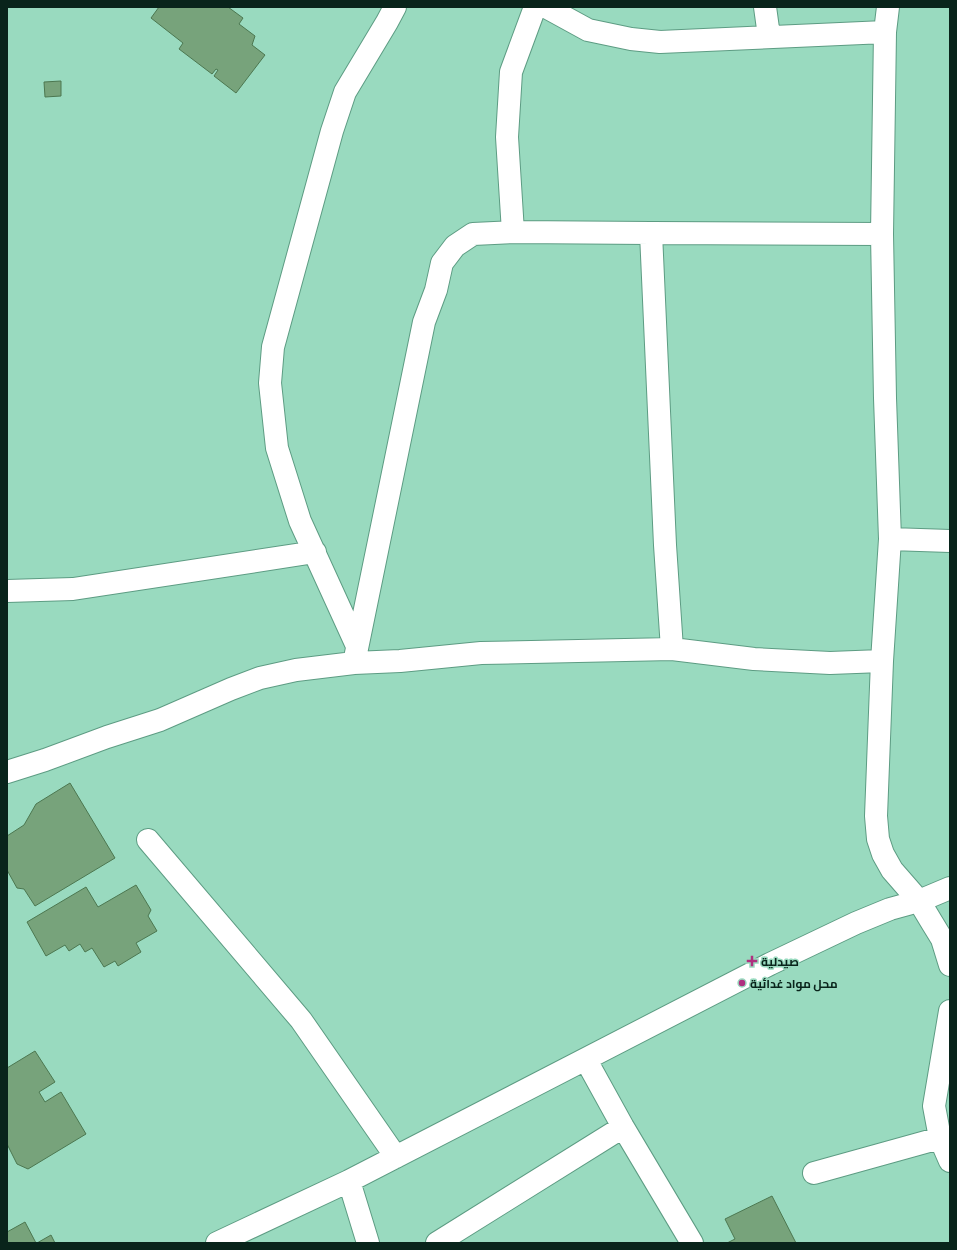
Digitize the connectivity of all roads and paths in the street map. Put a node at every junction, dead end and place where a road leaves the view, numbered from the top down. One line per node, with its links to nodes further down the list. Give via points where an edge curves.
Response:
1 (395, 7): 13 (street, via 345,92 273,347 270,383 277,448 300,521)
2 (535, 7): 8 (street, via 511,72 507,136)
3 (546, 7): 7 (street, via 588,30 630,39 668,42)
4 (765, 7): 7 (street)
5 (888, 7): 6 (street)
6 (885, 32): 7 (street); 10 (street)
7 (769, 36)
8 (513, 232): 9 (street); 16 (street, via 473,234 455,246 442,263 436,290 424,322)
9 (651, 234): 10 (street); 15 (street)
10 (882, 234): 11 (street)
11 (890, 539): 12 (street); 17 (street)
12 (950, 540)
13 (315, 552): 14 (street, via 73,589); 16 (street)
14 (7, 591)
15 (672, 649): 16 (street, via 481,653 400,661); 17 (street, via 754,659 830,663)
16 (356, 654): 18 (street, via 260,678 160,720)
17 (882, 661): 21 (street, via 876,816 878,839 892,870)
18 (7, 772)
19 (148, 840): 27 (street, via 301,1020)
20 (950, 888): 21 (street)
21 (919, 901): 22 (street, via 942,938); 24 (street, via 890,909 770,964)
22 (950, 965)
23 (950, 1011): 26 (street, via 934,1106)
24 (586, 1060): 25 (street); 27 (street)
25 (623, 1127): 33 (street); 34 (street)
26 (940, 1138): 28 (street); 29 (street)
27 (396, 1157): 30 (street)
28 (950, 1162)
29 (814, 1173)
30 (350, 1182): 31 (street); 32 (street)
31 (217, 1243)
32 (368, 1243)
33 (437, 1243)
34 (692, 1243)

